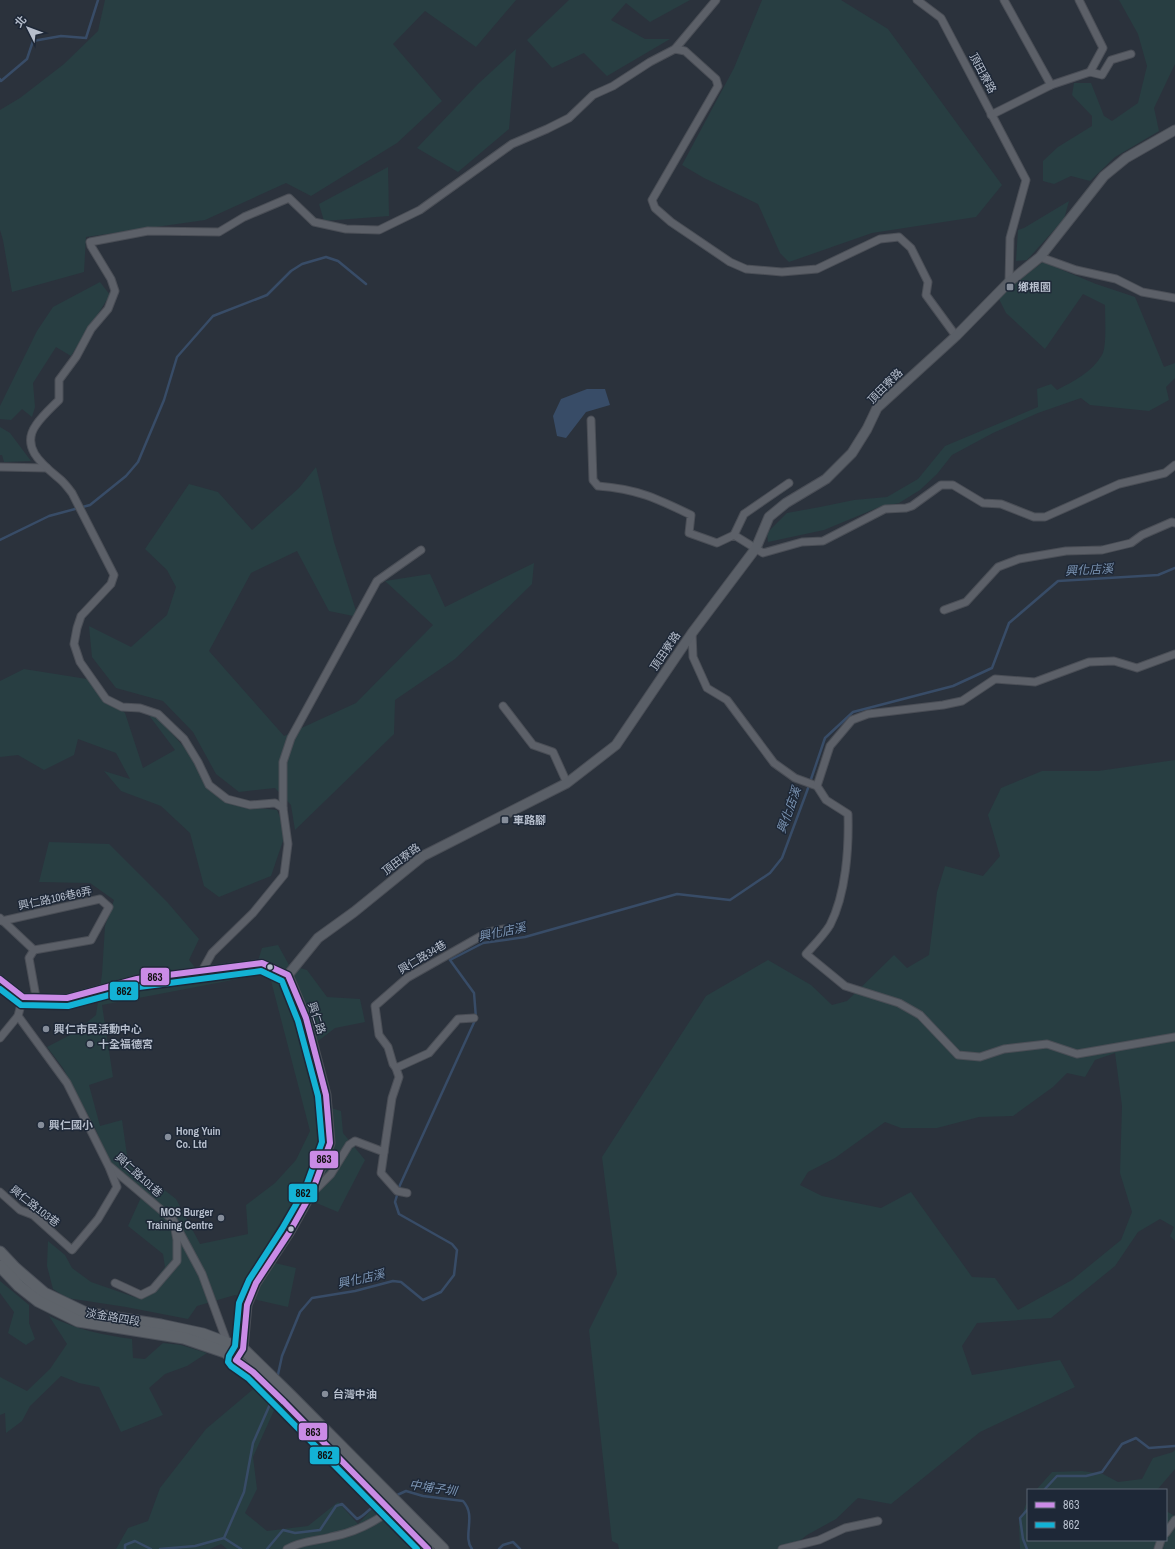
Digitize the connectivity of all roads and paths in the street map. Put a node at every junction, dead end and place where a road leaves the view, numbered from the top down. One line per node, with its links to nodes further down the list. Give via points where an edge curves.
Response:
1 (716, 0): 5 (street)
2 (917, 0): 9 (street, 頂田寮路, via 941,18)
3 (1004, 0): 8 (street)
4 (1078, 0): 7 (street, via 1103,48)
5 (676, 49): 14 (street, via 685,51 716,79 718,86 652,200 655,208 671,222 730,262 746,269 782,272 817,269 880,239 899,237 911,248 928,282 926,295); 18 (street, via 594,95 569,118 512,144 420,210 379,230 346,229 314,222 289,198 244,217 219,232 148,231 90,242 111,279 115,292 108,308 91,329 76,357 59,380 59,400 35,425 30,436 32,451)
6 (1132, 54): 7 (street, via 1111,60 1102,75)
7 (1090, 72): 8 (street)
8 (1051, 85): 9 (street)
9 (992, 115): 12 (street, 頂田寮路, via 1026,180 1010,238)
10 (1175, 130): 11 (street, 頂田寮路, via 1126,158 1104,176)
11 (1040, 256): 12 (street, 頂田寮路); 13 (street, via 1076,270 1116,279 1142,292)
12 (1009, 282): 14 (street, 頂田寮路)
13 (1175, 298)
14 (956, 336): 22 (street, 頂田寮路, via 876,408 852,453 826,478 769,517)
15 (591, 420): 21 (street, via 593,480 598,486 621,488 654,497 691,515 689,533 717,543)
16 (1175, 465): 22 (street, via 1165,473 1119,484 1045,517 1034,517 1001,504 983,503 953,485 940,485 912,506 885,510 823,541 802,542 762,553)
17 (0, 467): 18 (street)
18 (47, 468): 30 (street, via 72,493 114,575 112,584 81,616 74,644 80,662 106,699 122,707 140,708 158,714 184,739 209,785 227,799 250,805 275,803)
19 (789, 483): 21 (street, via 744,514)
20 (1175, 523): 24 (street, via 1142,535 1131,543 1102,550 1066,551 1027,558 998,567 966,602)
21 (734, 535): 22 (street)
22 (756, 548): 25 (street, 頂田寮路)
23 (421, 550): 30 (street, via 377,581 291,738 283,762)
24 (944, 610)
25 (692, 633): 28 (street, 頂田寮路, via 616,745); 29 (street, via 693,657 707,688 728,700 774,763 795,778)
26 (1175, 654): 29 (street, via 1137,668 1114,660 1089,662 1035,682 995,679 962,701 868,714 852,720 830,746)
27 (503, 706): 28 (street, via 533,745 553,752)
28 (567, 783): 35 (street, 頂田寮路, via 423,856 318,938)
29 (817, 786): 41 (street, via 826,800 848,814 849,836 841,898 829,926 806,954 845,986 899,1003 920,1015 958,1055 980,1057 1004,1049 1047,1044 1077,1054)
30 (284, 808): 34 (street, via 288,844 284,875 253,913 212,953)
31 (1, 920): 33 (street); 33 (street, 興仁路106巷6弄, via 100,899 109,906 91,940)
32 (504, 929): 43 (street, 興仁路34巷, via 488,932 407,978 375,1006 379,1035 388,1047)
33 (34, 950): 38 (street, via 29,958)
34 (202, 971): 35 (street, via 262,963); 38 (street, via 137,979 67,998)
35 (288, 975): 47 (street, 興仁路, via 306,1018 326,1095 330,1143)
36 (0, 979): 37 (street)
37 (23, 997): 38 (street); 39 (street)
38 (36, 997)
39 (18, 1016): 42 (street); 45 (street, 興仁路101巷, via 68,1083)
40 (474, 1018): 43 (street, via 458,1020 428,1053)
41 (1175, 1037)
42 (0, 1038)
43 (396, 1068): 44 (street, 興仁路34巷, via 399,1077 392,1098)
44 (384, 1152): 47 (street, via 355,1140 349,1145 331,1174); 48 (street, 興仁路34巷, via 381,1173 397,1191)
45 (108, 1165): 46 (street, 興仁路103巷, via 117,1187 98,1219 72,1250 33,1215 20,1210); 49 (street, 興仁路101巷)
46 (0, 1192)
47 (312, 1192): 54 (street, 興仁路, via 256,1283 247,1305)
48 (407, 1193)
49 (172, 1220): 52 (street, via 177,1240 177,1261 153,1289 141,1295); 53 (street, 興仁路101巷, via 202,1274)
50 (0, 1252): 53 (main road, 淡金路四段, via 44,1293 86,1313 203,1334)
51 (0, 1266): 53 (main road, 淡金路四段, via 38,1302 78,1321)
52 (114, 1283)
53 (226, 1347): 54 (main road, 淡金路四段); 55 (main road, 淡金路四段)
54 (243, 1349): 55 (street); 56 (main road)
55 (236, 1360): 56 (main road, 淡金路四段)
56 (269, 1381): 57 (main road)
57 (393, 1505): 61 (street, via 376,1521 333,1537 295,1544); 62 (main road); 63 (main road)
58 (1175, 1520): 60 (street)
59 (878, 1521): 64 (street, via 845,1528 819,1540)
60 (1167, 1532)
61 (287, 1549)
62 (428, 1549)
63 (443, 1549)
64 (782, 1549)

